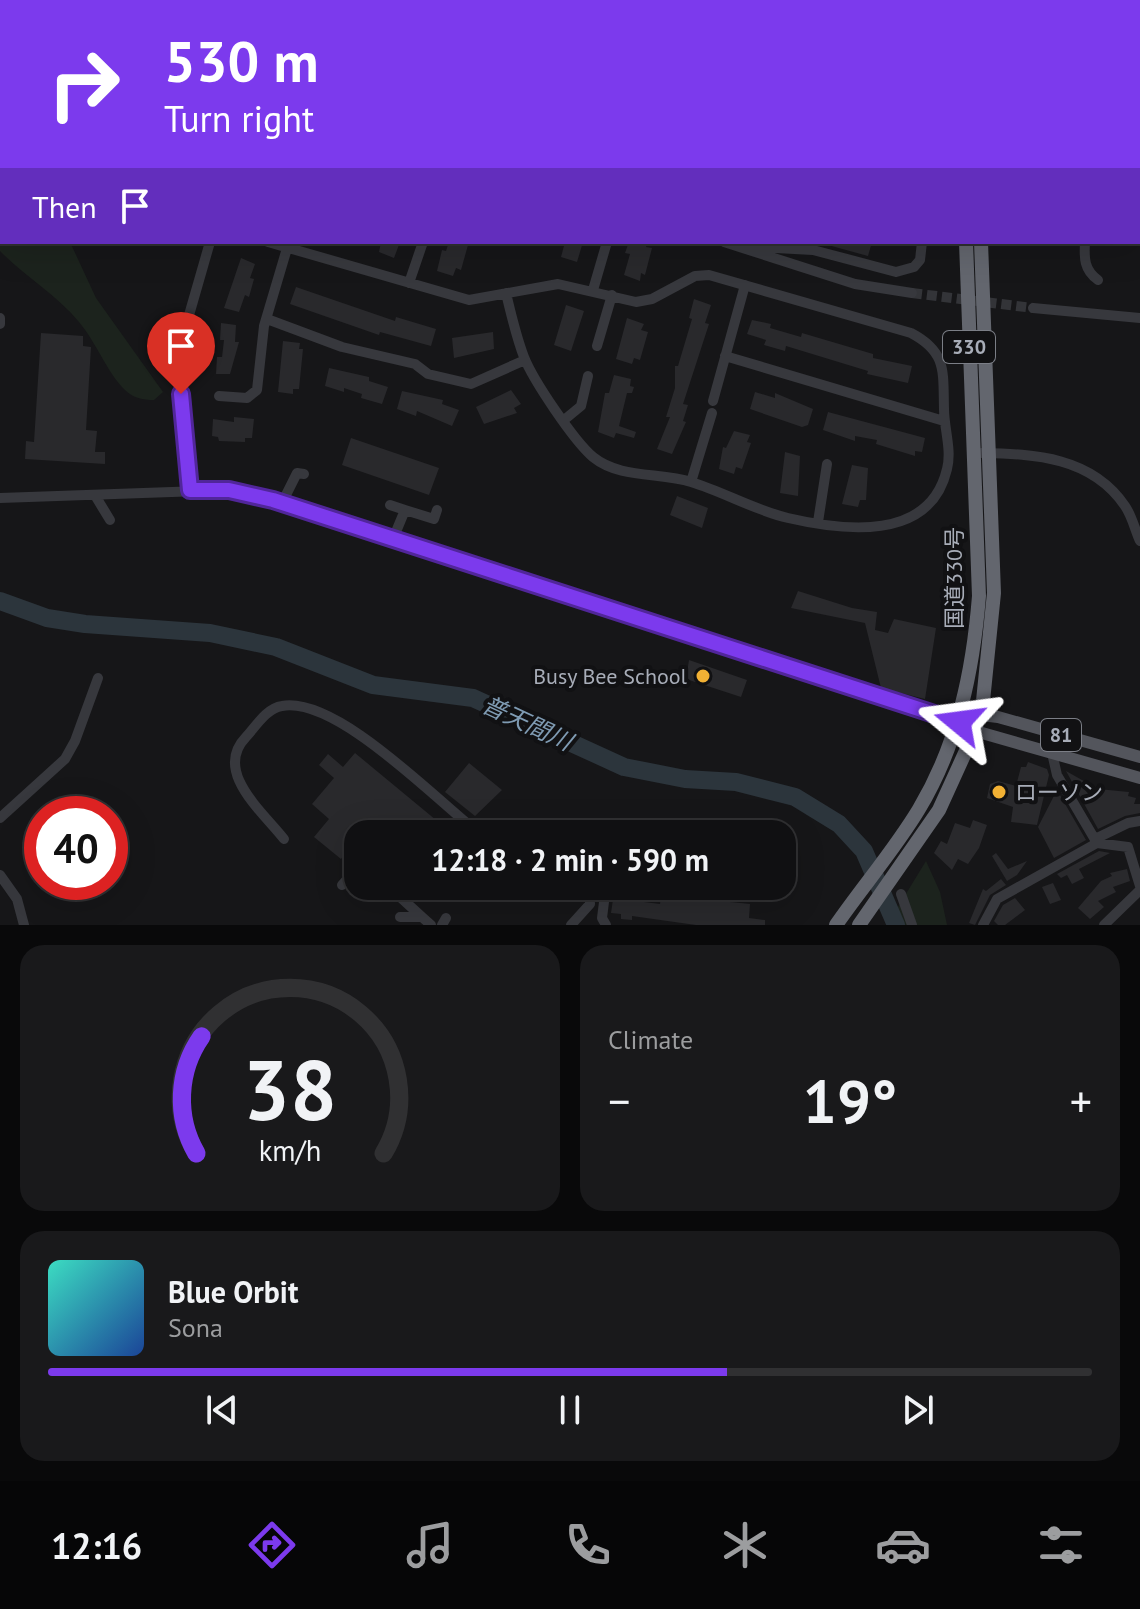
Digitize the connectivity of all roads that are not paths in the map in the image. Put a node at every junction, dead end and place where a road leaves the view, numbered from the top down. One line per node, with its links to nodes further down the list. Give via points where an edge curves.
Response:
1 (209, 244): 34 (street, via 181,343)
2 (422, 244): 13 (street)
3 (606, 244): 15 (street)
4 (732, 244): 9 (street)
5 (922, 244): 9 (street, via 914,267 896,272 813,250)
6 (966, 244): 29 (highway, 国道330号 / 330)
7 (981, 244): 30 (highway, 国道330号 / 330)
8 (288, 245): 13 (street); 21 (street)
9 (741, 246): 17 (street, via 855,284)
10 (1085, 248): 11 (street); 12 (street, via 1089,274)
11 (1097, 253)
12 (1098, 280)
13 (409, 283): 16 (street, via 469,300)
14 (745, 285): 18 (street, via 695,276 652,299 636,302); 23 (street); 28 (street, via 911,333 934,347 943,369)
15 (593, 290): 16 (street, via 558,284); 18 (street)
16 (506, 293): 24 (street)
17 (912, 293)
18 (612, 295): 22 (street)
19 (1033, 308): 20 (street)
20 (1140, 318)
21 (267, 319): 24 (street, via 471,384); 26 (street, via 257,390 247,398)
22 (597, 346)
23 (725, 356): 28 (street); 33 (street)
24 (525, 360): 27 (street)
25 (588, 376): 27 (street, via 581,406)
26 (219, 396)
27 (564, 420): 33 (street, via 595,459 630,473)
28 (944, 421): 42 (street, via 948,467 924,511 884,527)
29 (974, 453): 30 (street); 47 (highway, 国道330号 / 330, via 979,596)
30 (990, 453): 43 (street, via 1018,452 1076,465 1125,506); 46 (highway, 国道330号 / 330, via 993,607)
31 (827, 464): 42 (street)
32 (304, 474): 37 (street, via 291,479)
33 (691, 482): 42 (street, via 789,518)
34 (190, 490): 35 (street); 37 (street, via 229,490)
35 (96, 497): 36 (street); 41 (street)
36 (0, 498)
37 (282, 503): 44 (street)
38 (390, 505): 39 (street)
39 (405, 510): 40 (street, via 434,519); 44 (street)
40 (437, 510)
41 (110, 520)
42 (818, 522)
43 (1139, 538)
44 (393, 539): 47 (street)
45 (98, 678): 52 (street, via 65,759)
46 (981, 715): 47 (main road); 48 (highway, 国道330号 / 330); 50 (main road, 81)
47 (959, 722): 48 (main road, 81); 71 (highway, 国道330号 / 330, via 931,788)
48 (975, 731): 49 (main road, 81); 72 (highway, 国道330号 / 330, via 950,788)
49 (1052, 753): 51 (main road, 81); 56 (street, via 1057,775)
50 (1140, 757)
51 (1140, 778)
52 (0, 818)
53 (463, 820): 55 (street, via 352,727 322,713 281,706 236,747 233,759 234,773)
54 (1140, 821): 56 (street)
55 (284, 839)
56 (1096, 841): 60 (street, via 1128,847); 74 (street, via 997,899)
57 (0, 875): 67 (street, via 17,899)
58 (344, 883): 59 (street)
59 (342, 885)
60 (1140, 888): 75 (street)
61 (901, 894): 73 (street)
62 (403, 900): 66 (street)
63 (590, 900): 69 (street)
64 (604, 900): 70 (street)
65 (400, 917): 66 (street)
66 (422, 917): 68 (street)
67 (24, 925)
68 (431, 925)
69 (571, 925)
70 (606, 925)
71 (836, 925)
72 (859, 925)
73 (912, 925)
74 (983, 925)
75 (1104, 925)

